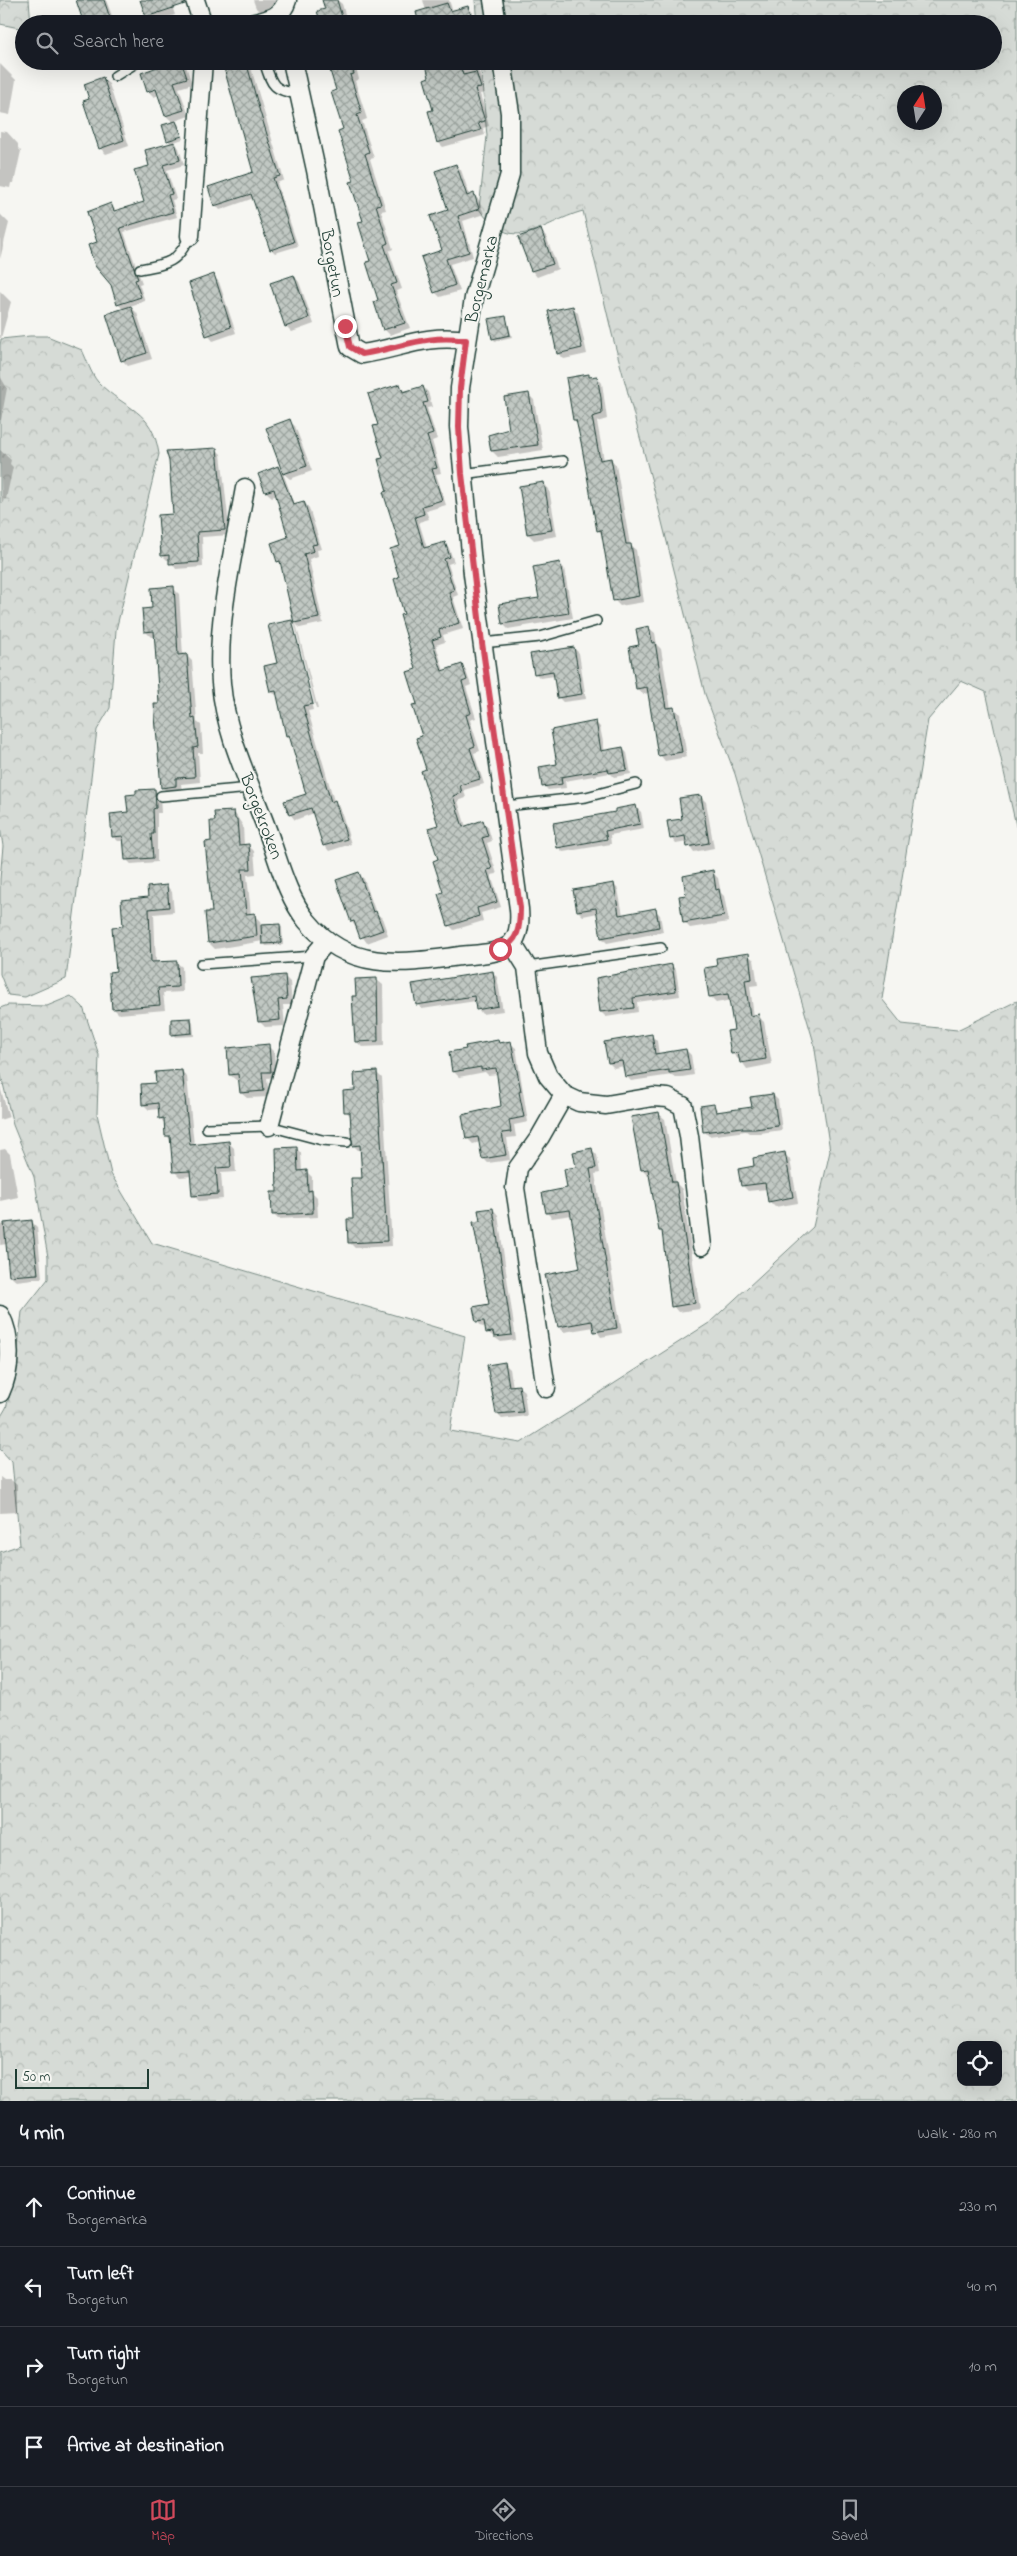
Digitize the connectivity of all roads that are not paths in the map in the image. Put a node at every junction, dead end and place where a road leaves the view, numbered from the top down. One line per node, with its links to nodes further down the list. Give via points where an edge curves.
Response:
1 (196, 0): 4 (street)
2 (287, 0): 5 (street)
3 (493, 0): 6 (street)
4 (200, 15)
5 (281, 15)
6 (496, 15)
7 (125, 70): 12 (lane)
8 (202, 70): 14 (street)
9 (267, 70): 13 (lane, via 272,84 280,92)
10 (294, 70): 13 (street, Borgetun)
11 (503, 70): 16 (street, Borgemarka, via 510,113 510,174 484,259)
12 (115, 76)
13 (300, 94): 16 (street, Borgetun, via 350,347 362,354 423,339 445,337)
14 (190, 236): 15 (lane, via 174,261)
15 (140, 270)
16 (466, 340): 18 (street, Borgemarka, via 460,388)
17 (563, 461): 18 (lane)
18 (462, 474): 21 (street, Borgemarka)
19 (245, 488): 23 (street, Borgekroken, via 222,622 221,683 237,751)
20 (596, 621): 21 (lane, via 540,637)
21 (482, 643): 25 (street, Borgemarka)
22 (636, 784): 25 (lane, via 586,797)
23 (251, 788): 24 (lane); 26 (street, Borgekroken, via 290,893 306,920)
24 (161, 796)
25 (506, 806): 27 (street, Borgemarka, via 520,908 519,930)
26 (327, 941): 27 (street, Borgekroken, via 353,956 380,963 402,964 492,952); 29 (street)
27 (512, 943): 31 (street)
28 (661, 948): 31 (lane)
29 (314, 956): 30 (lane); 33 (street)
30 (201, 964)
31 (527, 967): 32 (street, via 538,1054 548,1076)
32 (564, 1095): 36 (street, via 579,1102 606,1105 668,1098 683,1106); 38 (street, via 518,1168 515,1188)
33 (268, 1126): 34 (lane); 35 (lane, via 322,1140)
34 (207, 1128)
35 (347, 1142)
36 (702, 1246)
37 (0, 1315): 39 (street, via 8,1345 5,1383)
38 (546, 1388)
39 (0, 1393)

